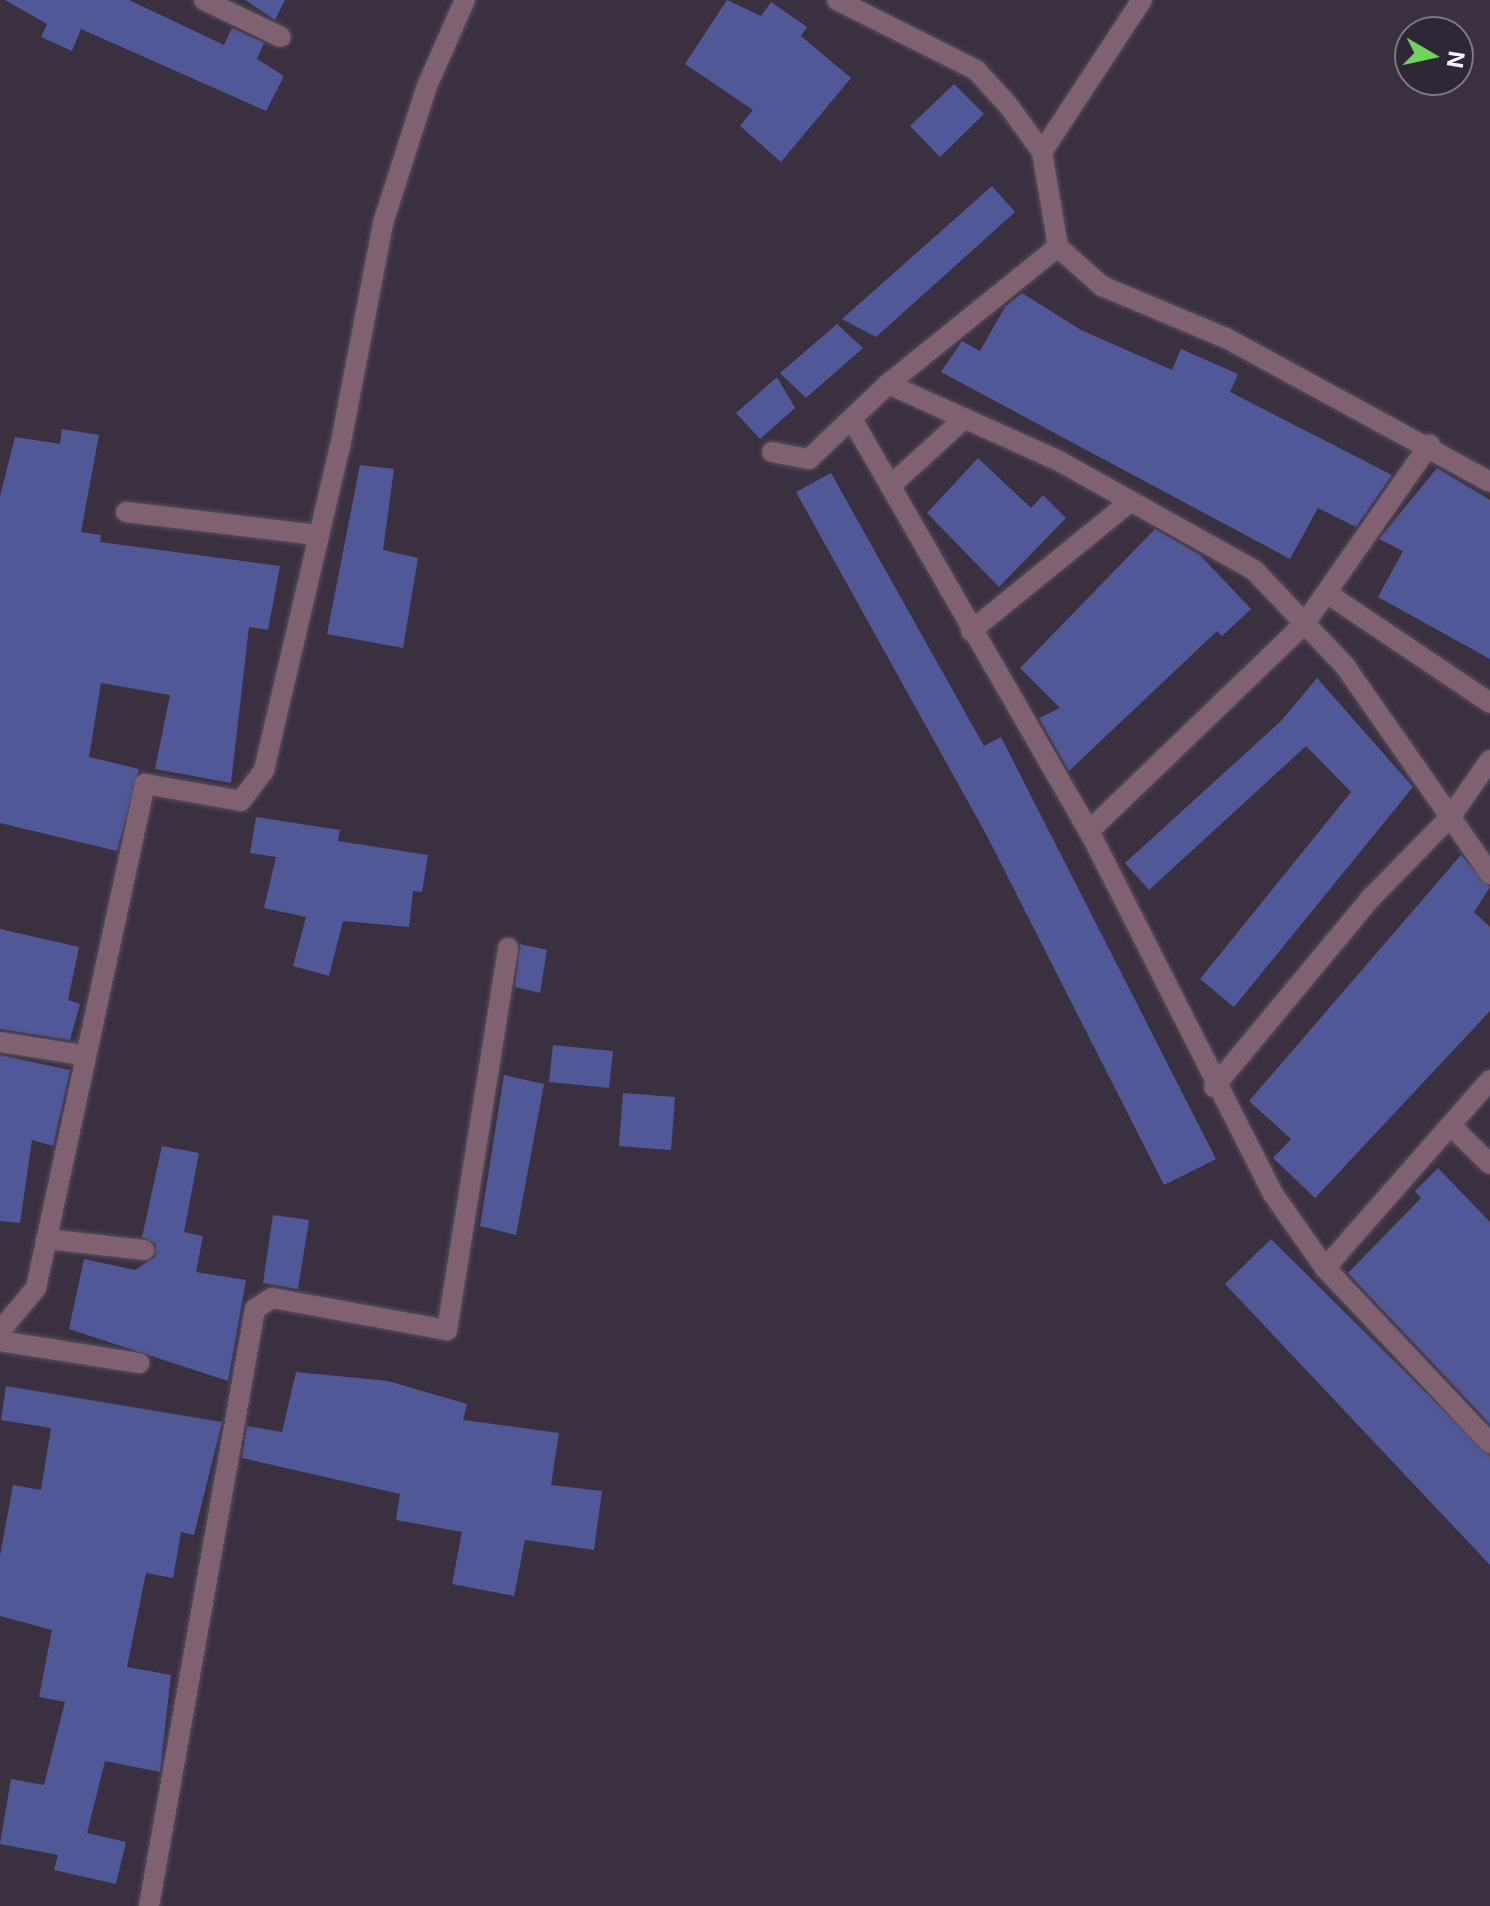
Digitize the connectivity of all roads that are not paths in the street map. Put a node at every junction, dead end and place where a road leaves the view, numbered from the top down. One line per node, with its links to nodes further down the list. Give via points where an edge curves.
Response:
1 (204, 0): 5 (street)
2 (465, 0): 17 (street, via 427,86 383,223 340,447)
3 (837, 0): 6 (street, via 976,70)
4 (1142, 0): 6 (street)
5 (281, 37)
6 (1042, 152): 7 (street)
7 (1058, 247): 8 (street); 11 (street, via 1102,286 1228,339)
8 (888, 384): 9 (street); 10 (street)
9 (965, 418): 14 (street); 15 (street)
10 (853, 421): 12 (street, via 809,459); 14 (street)
11 (1430, 444): 13 (street); 18 (street)
12 (772, 452)
13 (1490, 482)
14 (890, 486): 20 (street)
15 (1131, 501): 19 (street, via 1254,570); 20 (street)
16 (126, 512): 17 (street)
17 (315, 535): 28 (street, via 256,790 236,801 145,784)
18 (1328, 594): 19 (street); 21 (street)
19 (1305, 623): 23 (street, via 1345,666); 24 (street)
20 (971, 631): 24 (street)
21 (1490, 703)
22 (1490, 760): 23 (street)
23 (1451, 816): 25 (street); 30 (street, via 1372,897)
24 (1089, 831): 30 (street)
25 (1490, 874)
26 (508, 948): 40 (street, via 447,1330 272,1298 255,1309)
27 (0, 1042): 28 (street)
28 (82, 1055): 33 (street)
29 (1490, 1080): 31 (street)
30 (1214, 1087): 35 (street)
31 (1451, 1126): 32 (street); 35 (street)
32 (1490, 1164)
33 (46, 1239): 34 (street); 36 (street, via 36,1288)
34 (144, 1250)
35 (1325, 1268): 39 (street)
36 (0, 1331)
37 (0, 1341): 38 (street)
38 (139, 1363)
39 (1490, 1443)
40 (149, 1906)

